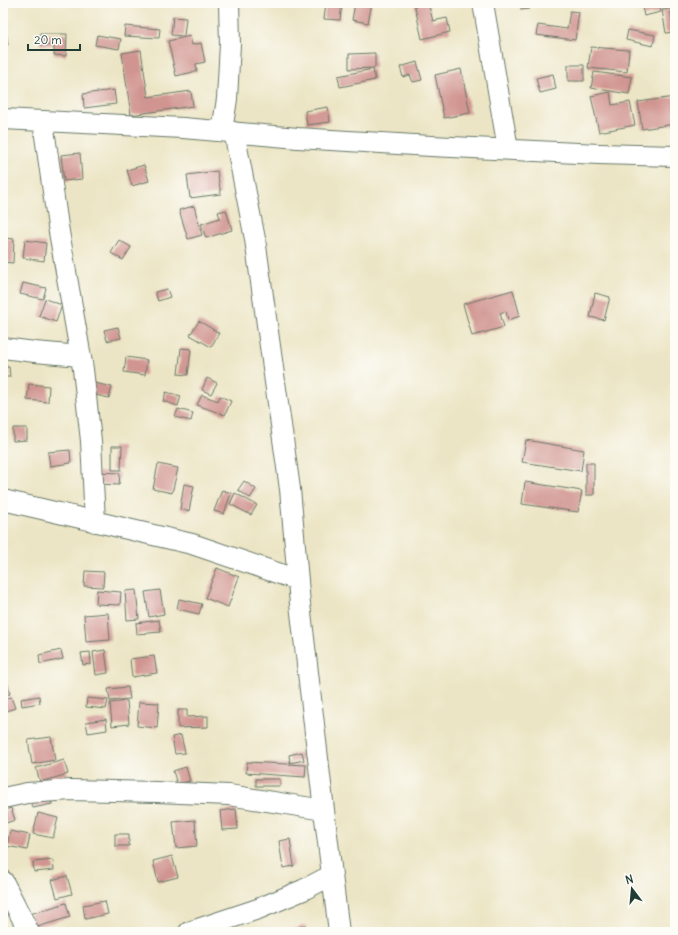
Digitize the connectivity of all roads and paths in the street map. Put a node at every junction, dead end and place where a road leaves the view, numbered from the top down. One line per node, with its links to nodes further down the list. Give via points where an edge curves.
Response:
1 (229, 3): 5 (street)
2 (483, 3): 6 (street)
3 (3, 119): 4 (street)
4 (43, 122): 5 (street); 9 (street)
5 (228, 132): 6 (street); 12 (street, via 255,239 290,489)
6 (508, 150): 7 (street)
7 (675, 156)
8 (3, 348): 9 (street)
9 (80, 356): 11 (street, via 91,441)
10 (3, 500): 11 (street)
11 (95, 522): 12 (street, via 192,544)
12 (298, 580): 14 (street)
13 (3, 798): 14 (street, via 27,793 71,790 156,792 229,795)
14 (324, 810): 15 (street)
15 (332, 875): 18 (street, via 258,909); 19 (street)
16 (3, 881): 17 (street)
17 (29, 932)
18 (189, 932)
19 (339, 932)

